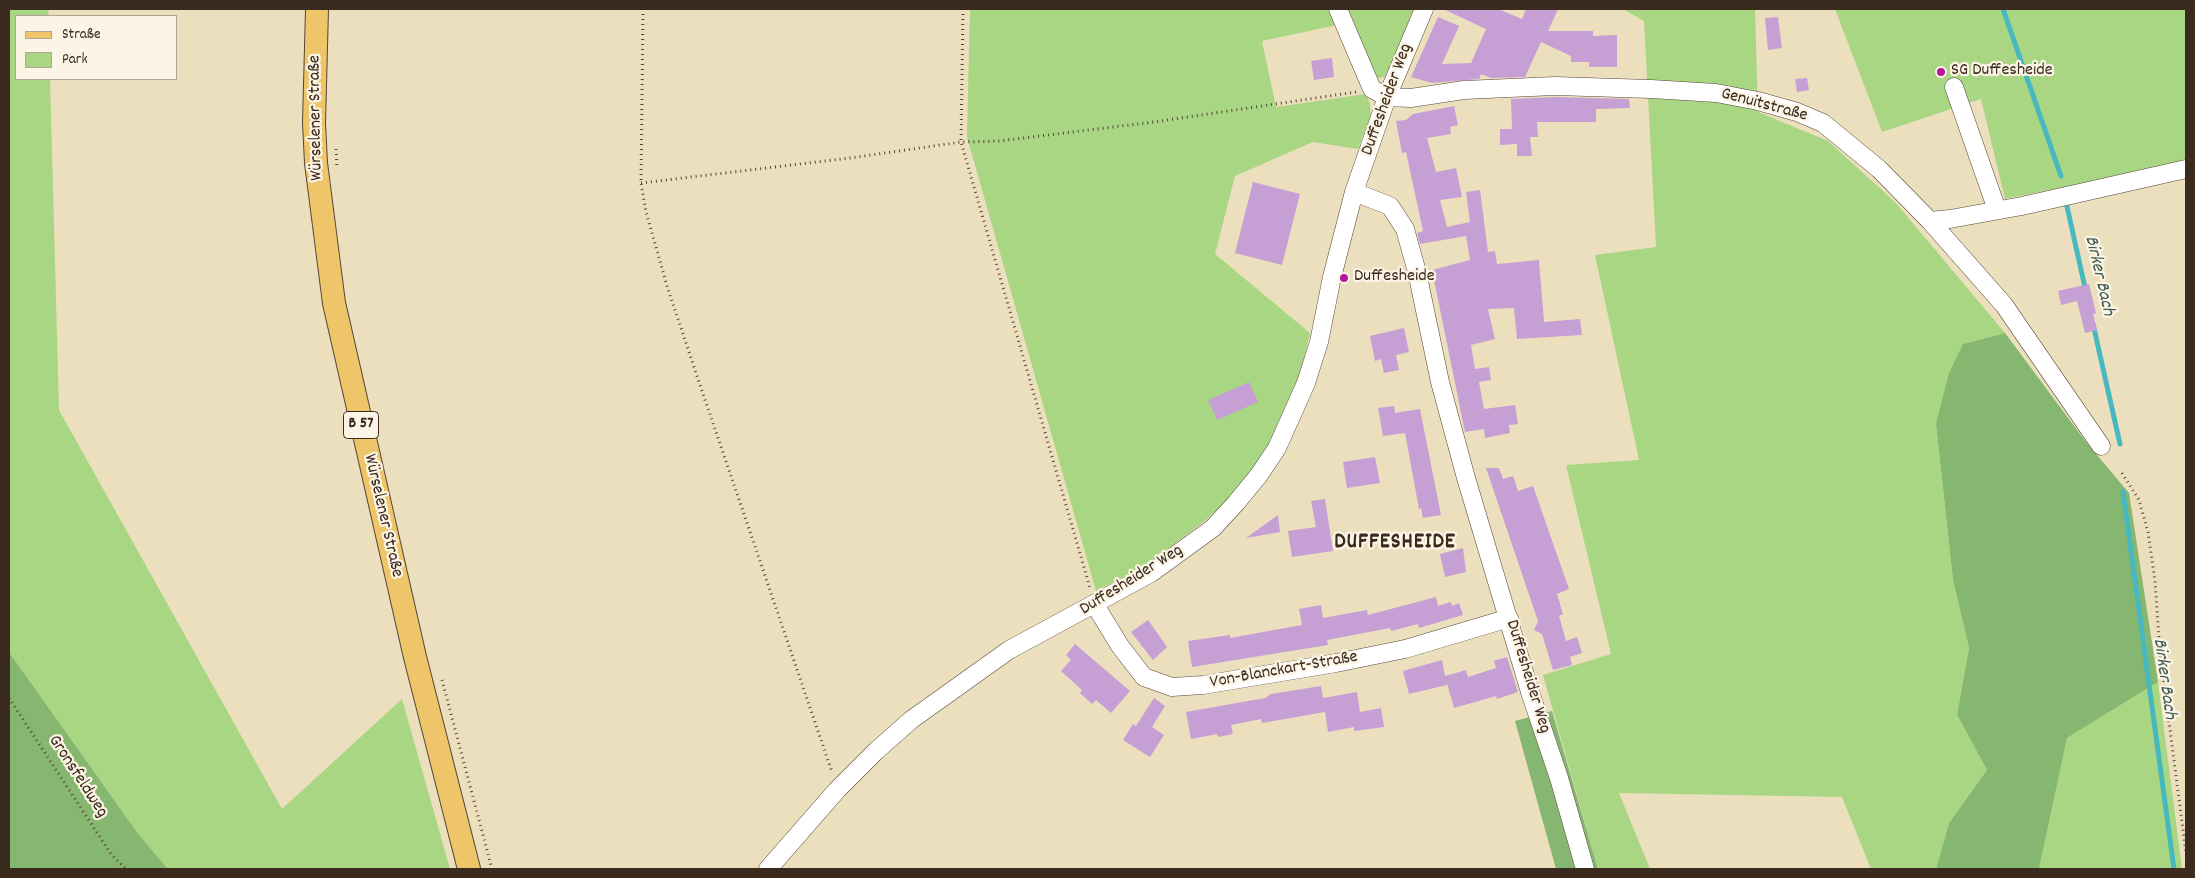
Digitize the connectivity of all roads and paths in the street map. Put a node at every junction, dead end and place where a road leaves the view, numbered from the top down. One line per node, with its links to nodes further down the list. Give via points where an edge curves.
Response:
1 (317, 9): 26 (main road, Würselener Straße / B 57, via 316,163 334,303 415,657)
2 (643, 9): 13 (path)
3 (964, 9): 10 (path)
4 (1338, 9): 7 (street)
5 (1424, 9): 8 (street, Duffesheider Weg)
6 (1954, 87): 15 (street)
7 (1372, 89): 8 (street); 10 (path, via 1154,122 999,141)
8 (1387, 97): 14 (street, Duffesheider Weg); 16 (street, Genuitstraße, via 1411,98 1464,90 1555,86 1651,88 1716,93 1758,101 1823,123 1879,169)
9 (336, 142): 12 (path)
10 (961, 142): 13 (path); 19 (path)
11 (2186, 169): 15 (street)
12 (338, 172)
13 (641, 183): 23 (path, via 667,286)
14 (1354, 192): 19 (street, Duffesheider Weg, via 1319,342 1306,383 1277,448 1213,528 1151,573); 20 (street, Duffesheider Weg, via 1390,206 1405,229 1440,382)
15 (1997, 210): 16 (street)
16 (1930, 221): 17 (street, Genuitstraße, via 2004,305)
17 (2101, 446)
18 (2122, 473): 24 (path, via 2139,500 2148,532)
19 (1095, 605): 20 (street, Von-Blanckart-Straße, via 1144,677 1172,687 1336,664 1396,651); 23 (street, Duffesheider Weg, via 1009,650 958,686 876,750)
20 (1509, 618): 29 (street, Duffesheider Weg)
21 (442, 677): 27 (path)
22 (9, 698): 25 (path, Gronsfeldweg, via 111,854)
23 (837, 790): 28 (street, Duffesheider Weg)
24 (2186, 853)
25 (126, 869)
26 (469, 869)
27 (492, 869)
28 (768, 869)
29 (1585, 869)

